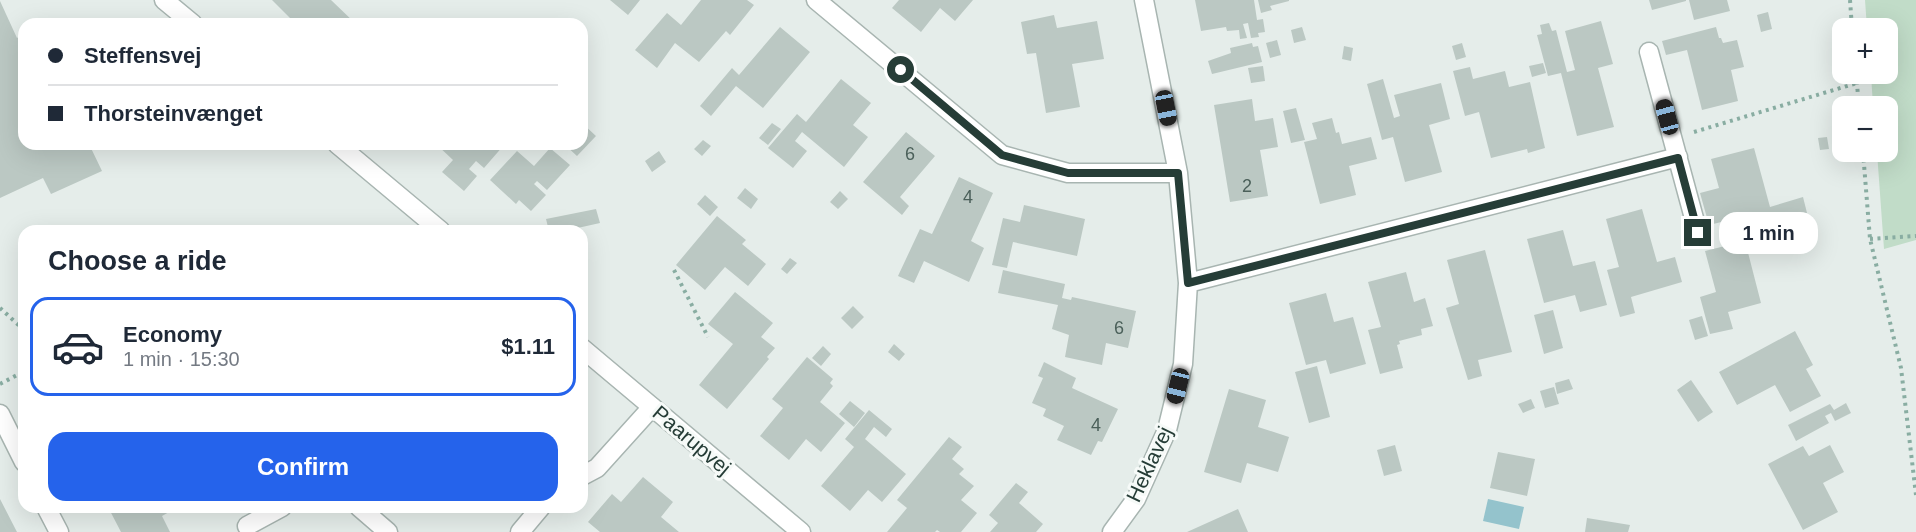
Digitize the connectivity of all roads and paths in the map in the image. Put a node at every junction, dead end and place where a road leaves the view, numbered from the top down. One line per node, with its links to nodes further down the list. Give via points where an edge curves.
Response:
1 (164, 0): 5 (street)
2 (816, 0): 13 (street, via 1002,155 1068,173)
3 (1144, 0): 13 (street, Heklavej)
4 (1850, 0): 6 (path)
5 (186, 18)
6 (1851, 18)
7 (1649, 52): 9 (street)
8 (1850, 84): 9 (path)
9 (1673, 138): 11 (street)
10 (344, 150): 14 (street)
11 (1678, 158): 15 (street); 19 (street)
12 (1864, 162): 17 (path)
13 (1178, 173): 19 (street, Heklavej)
14 (434, 225)
15 (1698, 233)
16 (1916, 236): 17 (path)
17 (1870, 239): 30 (path, via 1901,368)
18 (674, 270): 22 (path)
19 (1188, 283): 40 (street, Heklavej, via 1183,364 1167,430 1136,499)
20 (0, 308): 21 (path)
21 (18, 324)
22 (708, 337)
23 (588, 353): 26 (street, Paarupvej)
24 (18, 375): 25 (path)
25 (0, 384)
26 (652, 407): 29 (street, via 597,468); 39 (street, Paarupvej)
27 (0, 414): 28 (street)
28 (18, 450)
29 (588, 473)
30 (1916, 495)
31 (49, 513): 36 (street)
32 (271, 513): 35 (street)
33 (366, 513): 37 (street)
34 (536, 513): 38 (street)
35 (247, 526)
36 (59, 532)
37 (388, 532)
38 (520, 532)
39 (801, 532)
40 (1112, 532)

